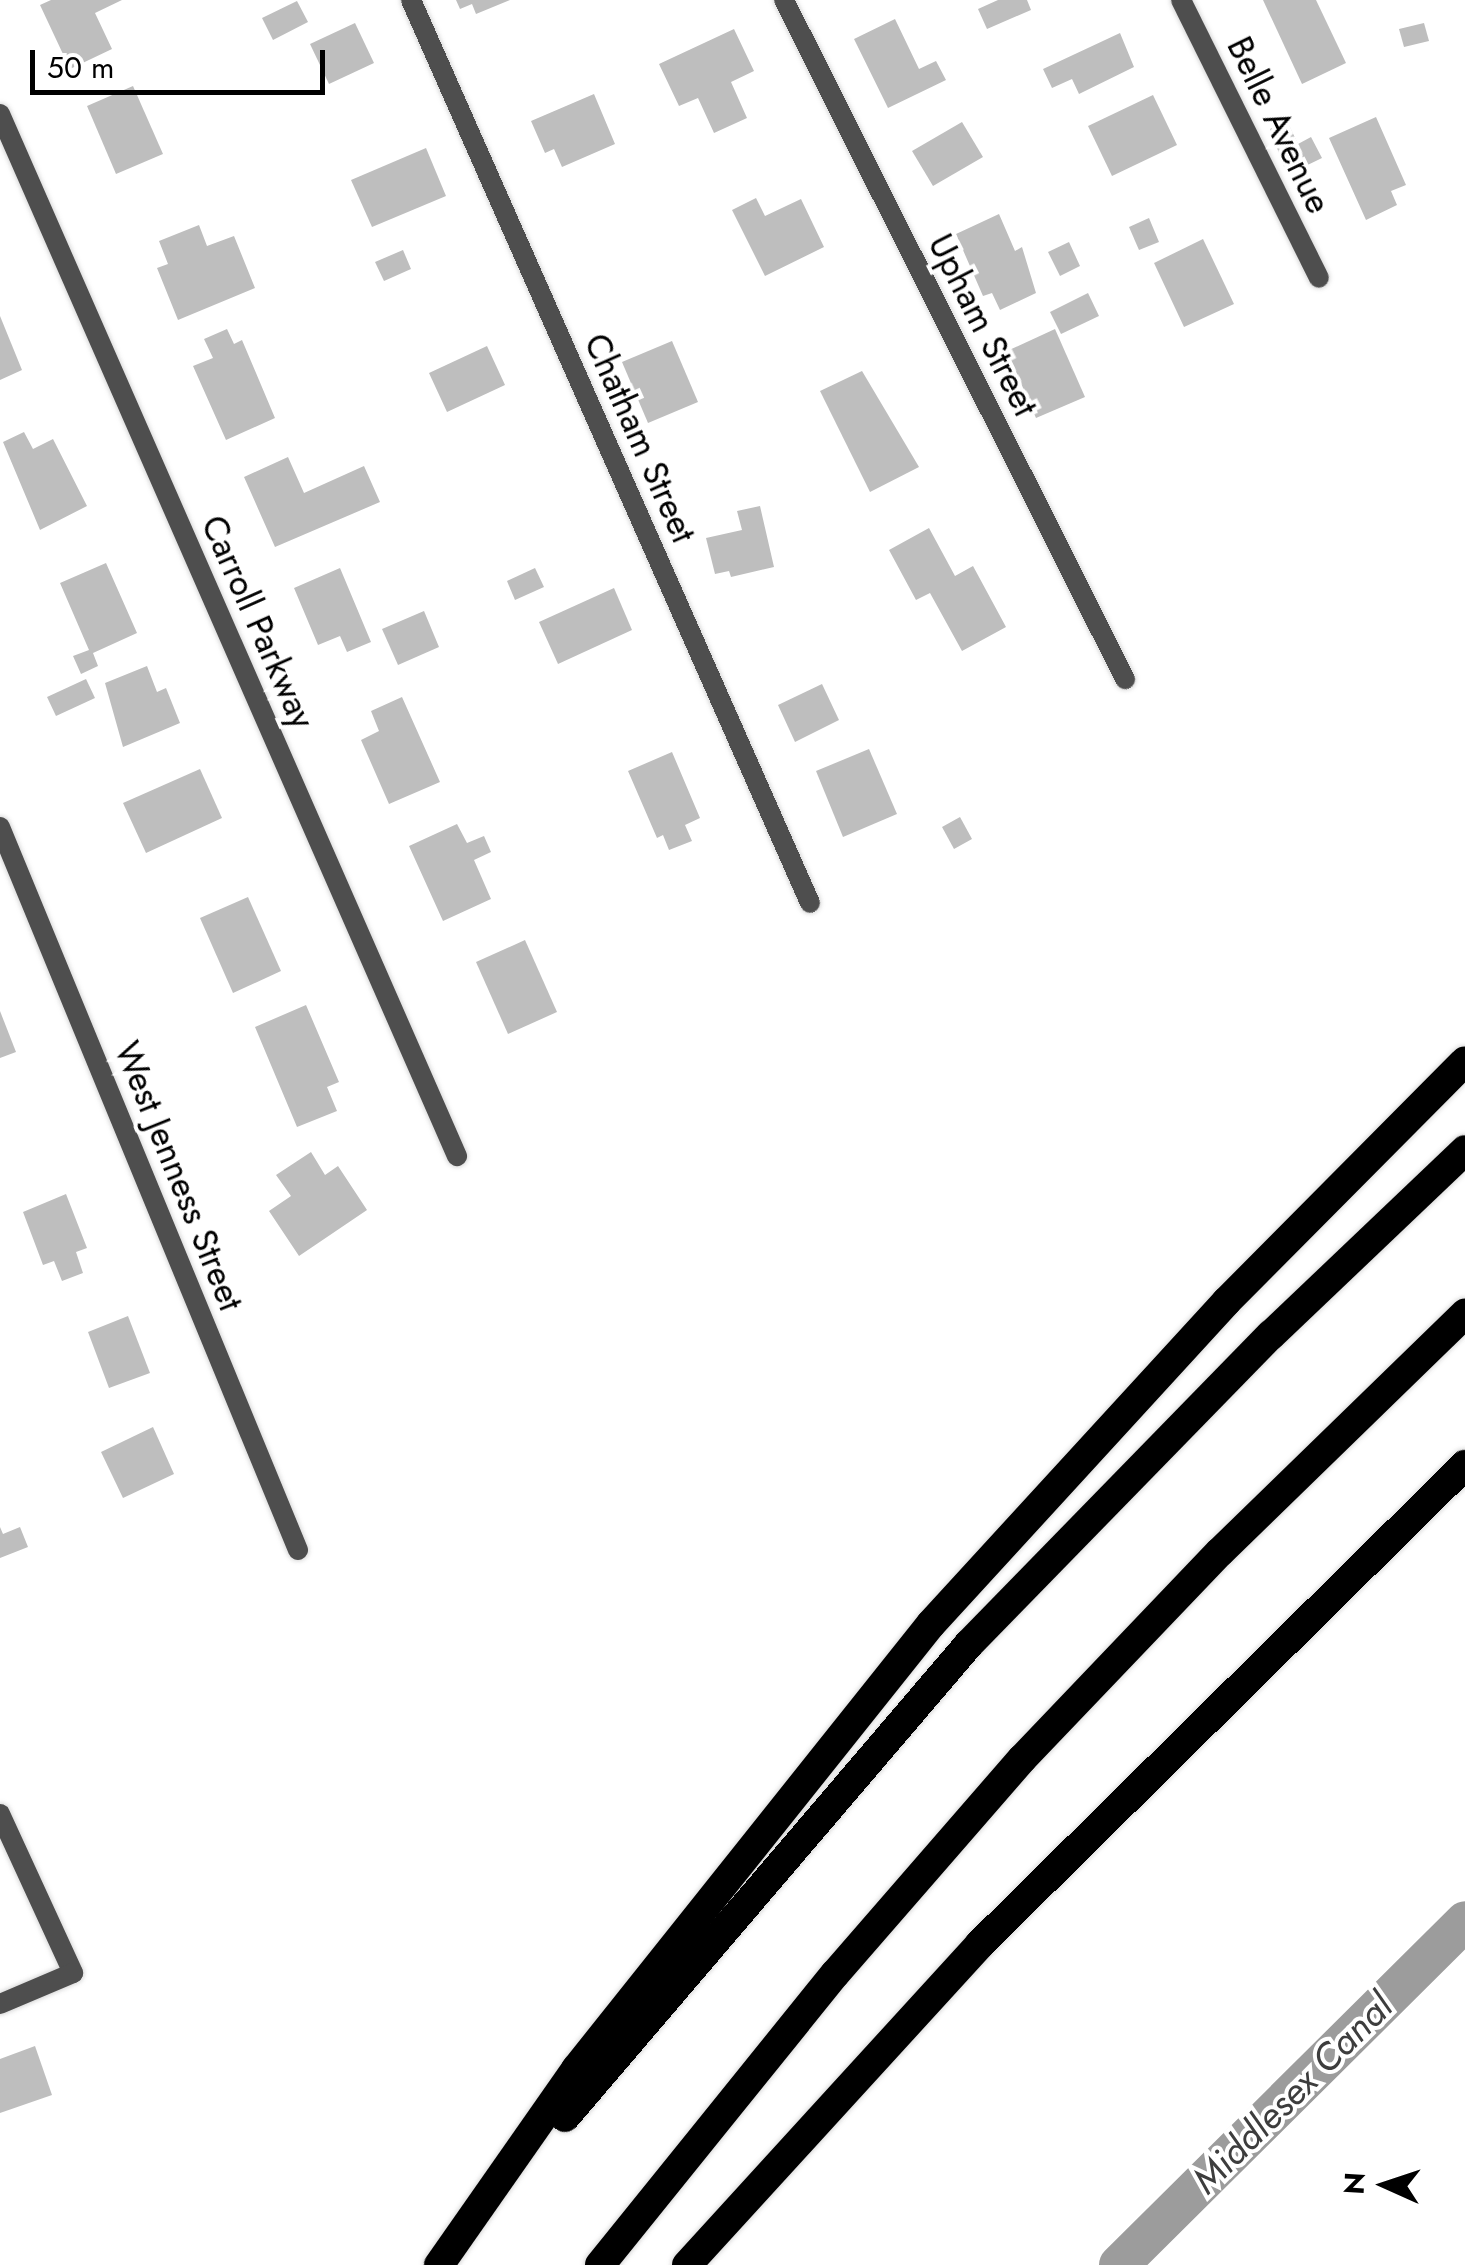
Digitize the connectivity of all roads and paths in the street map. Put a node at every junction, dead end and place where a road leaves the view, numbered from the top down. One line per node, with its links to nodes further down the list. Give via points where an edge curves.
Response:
1 (411, 0): 8 (street, Chatham Street)
2 (784, 0): 6 (street, Upham Street)
3 (1181, 0): 5 (street, Belle Avenue)
4 (0, 114): 11 (street, Carroll Parkway)
5 (1319, 278)
6 (1125, 679)
7 (0, 827): 14 (street, West Jenness Street)
8 (810, 903)
9 (1465, 1060): 17 (highway, via 1201,1329 931,1624 576,2069)
10 (1465, 1150): 18 (highway, via 1271,1335 969,1644 608,2063)
11 (457, 1156)
12 (1465, 1314): 19 (highway, via 1220,1552 1022,1759 835,1974)
13 (1465, 1465): 20 (highway, via 980,1944)
14 (298, 1550)
15 (0, 1814): 16 (street, via 73,1973)
16 (0, 2004)
17 (439, 2265)
18 (451, 2265)
19 (600, 2265)
20 (686, 2265)

